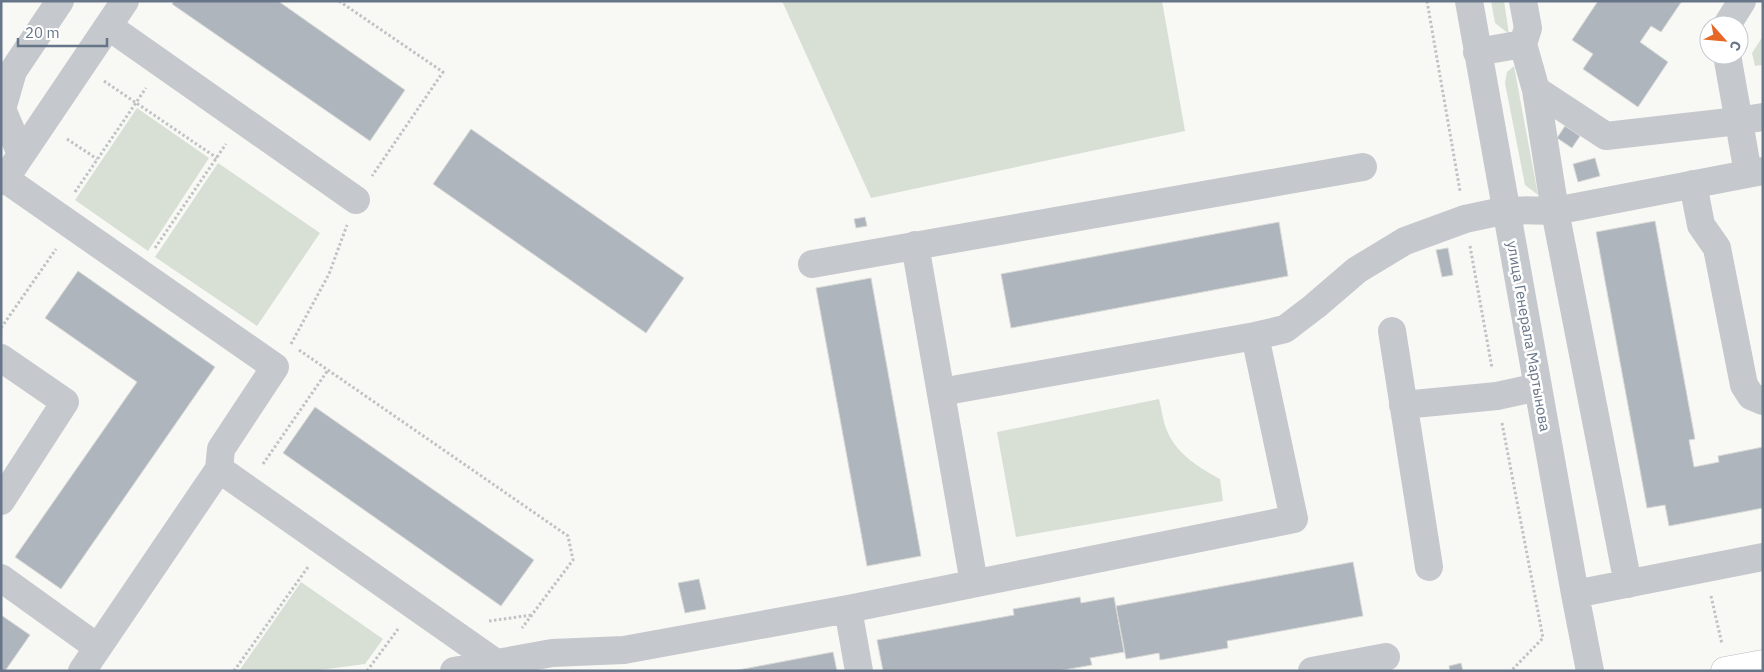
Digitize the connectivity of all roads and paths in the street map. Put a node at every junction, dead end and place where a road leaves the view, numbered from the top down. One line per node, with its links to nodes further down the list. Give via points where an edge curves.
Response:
1 (60, 1): 20 (street, via 13,71 2,109)
2 (125, 1): 9 (street)
3 (1427, 1): 30 (path)
4 (1469, 1): 11 (street, улица Генерала Мартынова)
5 (1523, 1): 10 (street)
6 (1546, 1): 10 (street)
7 (1742, 1): 8 (street)
8 (1733, 15)
9 (108, 26): 12 (street); 14 (street)
10 (1526, 36): 11 (street); 15 (street)
11 (1477, 52): 28 (street, улица Генерала Мартынова)
12 (162, 64): 16 (path); 18 (street)
13 (1731, 65): 17 (street)
14 (81, 66): 16 (path); 19 (street)
15 (1536, 90): 17 (street, via 1606,136); 29 (street)
16 (136, 103): 21 (path); 22 (path)
17 (1751, 119): 24 (street)
18 (242, 120): 21 (path); 27 (street)
19 (42, 122): 20 (street); 22 (path)
20 (21, 154): 25 (street)
21 (217, 158): 34 (path)
22 (97, 160): 31 (path)
23 (1363, 167): 32 (street)
24 (1756, 172): 26 (street)
25 (3, 180): 31 (street)
26 (1693, 184): 29 (street); 44 (street, via 1701,225 1717,248 1744,385 1751,396)
27 (356, 200)
28 (1507, 210): 29 (street); 30 (street); 41 (street, улица Генерала Мартынова)
29 (1554, 210): 55 (street)
30 (1465, 219): 37 (street, via 1405,241 1357,270 1285,328); 43 (path)
31 (65, 222): 34 (street); 35 (path)
32 (915, 245): 33 (street); 42 (street)
33 (812, 264)
34 (138, 273): 46 (street, via 276,367 221,449)
35 (1, 328)
36 (1392, 331): 45 (street)
37 (1255, 336): 42 (street); 54 (street, via 1294,519)
38 (291, 344): 40 (path)
39 (1, 358): 48 (street, via 66,402)
40 (328, 370): 47 (path); 59 (path, via 568,536 573,560)
41 (1538, 387): 43 (street); 56 (street, улица Генерала Мартынова)
42 (941, 392): 54 (street)
43 (1497, 396): 45 (street); 72 (path, via 1543,638)
44 (1763, 401)
45 (1403, 405): 51 (street)
46 (219, 469): 47 (street); 61 (street)
47 (247, 488): 49 (street)
48 (1, 501)
49 (325, 543): 57 (street); 67 (path)
50 (1763, 557): 52 (street)
51 (1429, 568)
52 (1705, 569): 55 (street); 65 (path)
53 (1, 578): 61 (street)
54 (974, 582): 58 (street)
55 (1628, 584): 56 (street)
56 (1575, 594): 73 (street, улица Генерала Мартынова)
57 (415, 606): 63 (street); 68 (path)
58 (848, 609): 63 (street, via 624,650 552,653); 70 (street)
59 (533, 615): 60 (path); 63 (path)
60 (484, 622)
61 (97, 647): 66 (street)
62 (1386, 657): 71 (street)
63 (496, 663): 69 (street)
64 (1763, 664): 65 (main road)
65 (1726, 670)
66 (82, 671)
67 (234, 671)
68 (367, 671)
69 (454, 671)
70 (859, 671)
71 (1312, 671)
72 (1511, 671)
73 (1590, 671)

